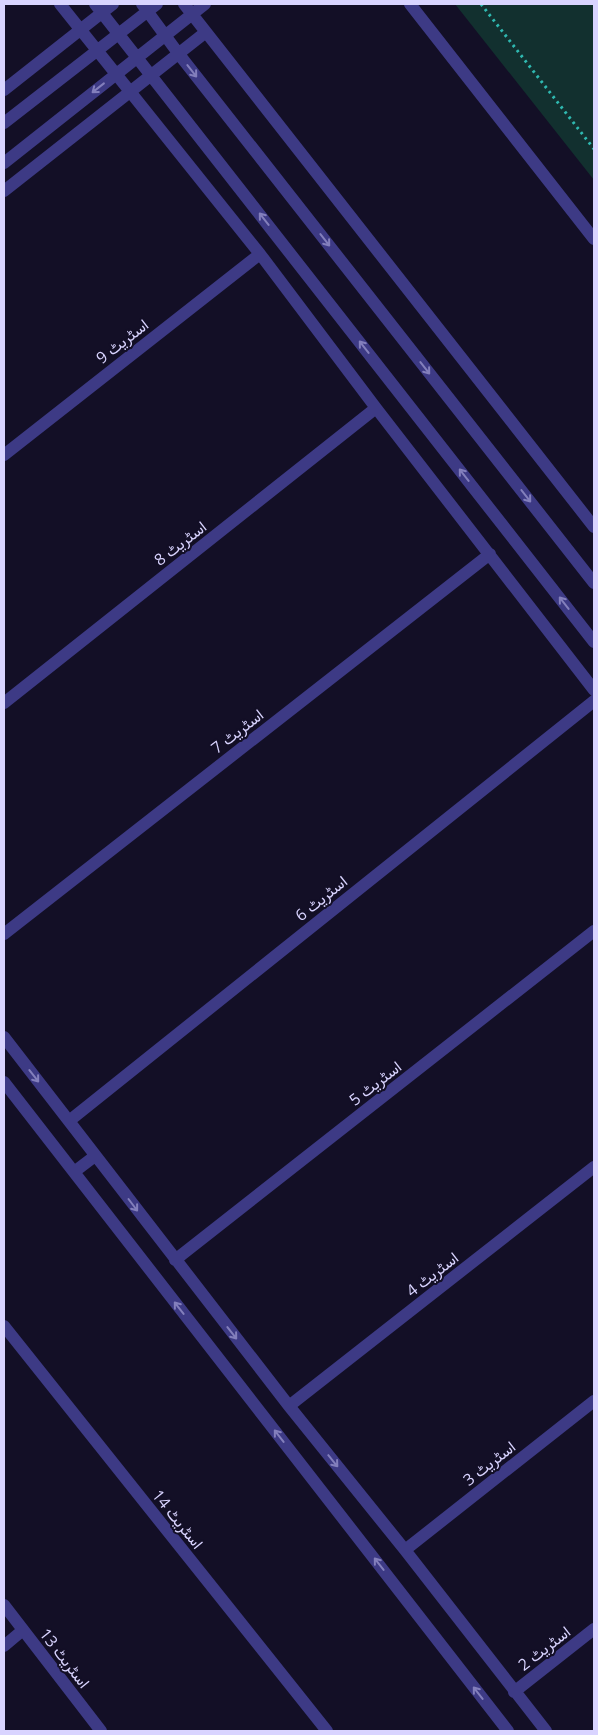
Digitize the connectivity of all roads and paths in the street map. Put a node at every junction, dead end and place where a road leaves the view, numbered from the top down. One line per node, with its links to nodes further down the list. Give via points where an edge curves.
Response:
1 (60, 4): 9 (street)
2 (113, 4): 7 (street)
3 (204, 4): 8 (street)
4 (410, 4): 24 (street)
5 (480, 4): 21 (path)
6 (149, 6): 11 (street); 12 (street)
7 (98, 8): 9 (street); 11 (street)
8 (188, 9): 10 (street); 12 (street)
9 (80, 30): 13 (street); 18 (street)
10 (206, 32): 14 (street); 28 (street)
11 (118, 33): 13 (street); 15 (street)
12 (165, 35): 14 (street); 15 (street)
13 (96, 50): 16 (street); 20 (street)
14 (178, 53): 17 (street); 30 (street, one-way to 30)
15 (138, 56): 16 (street); 17 (street)
16 (116, 74): 19 (street); 22 (street, one-way to 22)
17 (151, 74): 19 (street); 31 (street, one-way to 17)
18 (4, 90)
19 (130, 91): 23 (street); 25 (street)
20 (4, 123)
21 (594, 149)
22 (4, 163)
23 (4, 191)
24 (594, 239)
25 (260, 254): 26 (street); 27 (street, اسٹریٹ 9)
26 (376, 408): 29 (street); 34 (street, اسٹریٹ 8)
27 (4, 455)
28 (594, 528)
29 (490, 554): 32 (street); 36 (street, اسٹریٹ 7)
30 (594, 583)
31 (594, 642)
32 (594, 690)
33 (594, 701): 39 (street, اسٹریٹ 6)
34 (4, 702)
35 (594, 931): 43 (street, اسٹریٹ 5)
36 (4, 934)
37 (4, 1037): 39 (street, one-way to 39)
38 (4, 1082): 42 (street)
39 (69, 1121): 40 (street)
40 (95, 1156): 42 (street); 43 (street, one-way to 43)
41 (594, 1167): 46 (street, اسٹریٹ 4)
42 (74, 1172): 55 (street, one-way to 42)
43 (175, 1260): 46 (street, one-way to 46)
44 (4, 1326): 54 (street, اسٹریٹ 14)
45 (594, 1401): 47 (street, اسٹریٹ 3)
46 (289, 1406): 47 (street, one-way to 47)
47 (405, 1550): 52 (street)
48 (4, 1605): 50 (street, اسٹریٹ 13)
49 (594, 1629): 52 (street, اسٹریٹ 2)
50 (23, 1630): 51 (street); 53 (street, اسٹریٹ 13)
51 (4, 1646)
52 (514, 1692): 56 (street)
53 (101, 1731)
54 (327, 1731)
55 (508, 1731)
56 (546, 1731)

